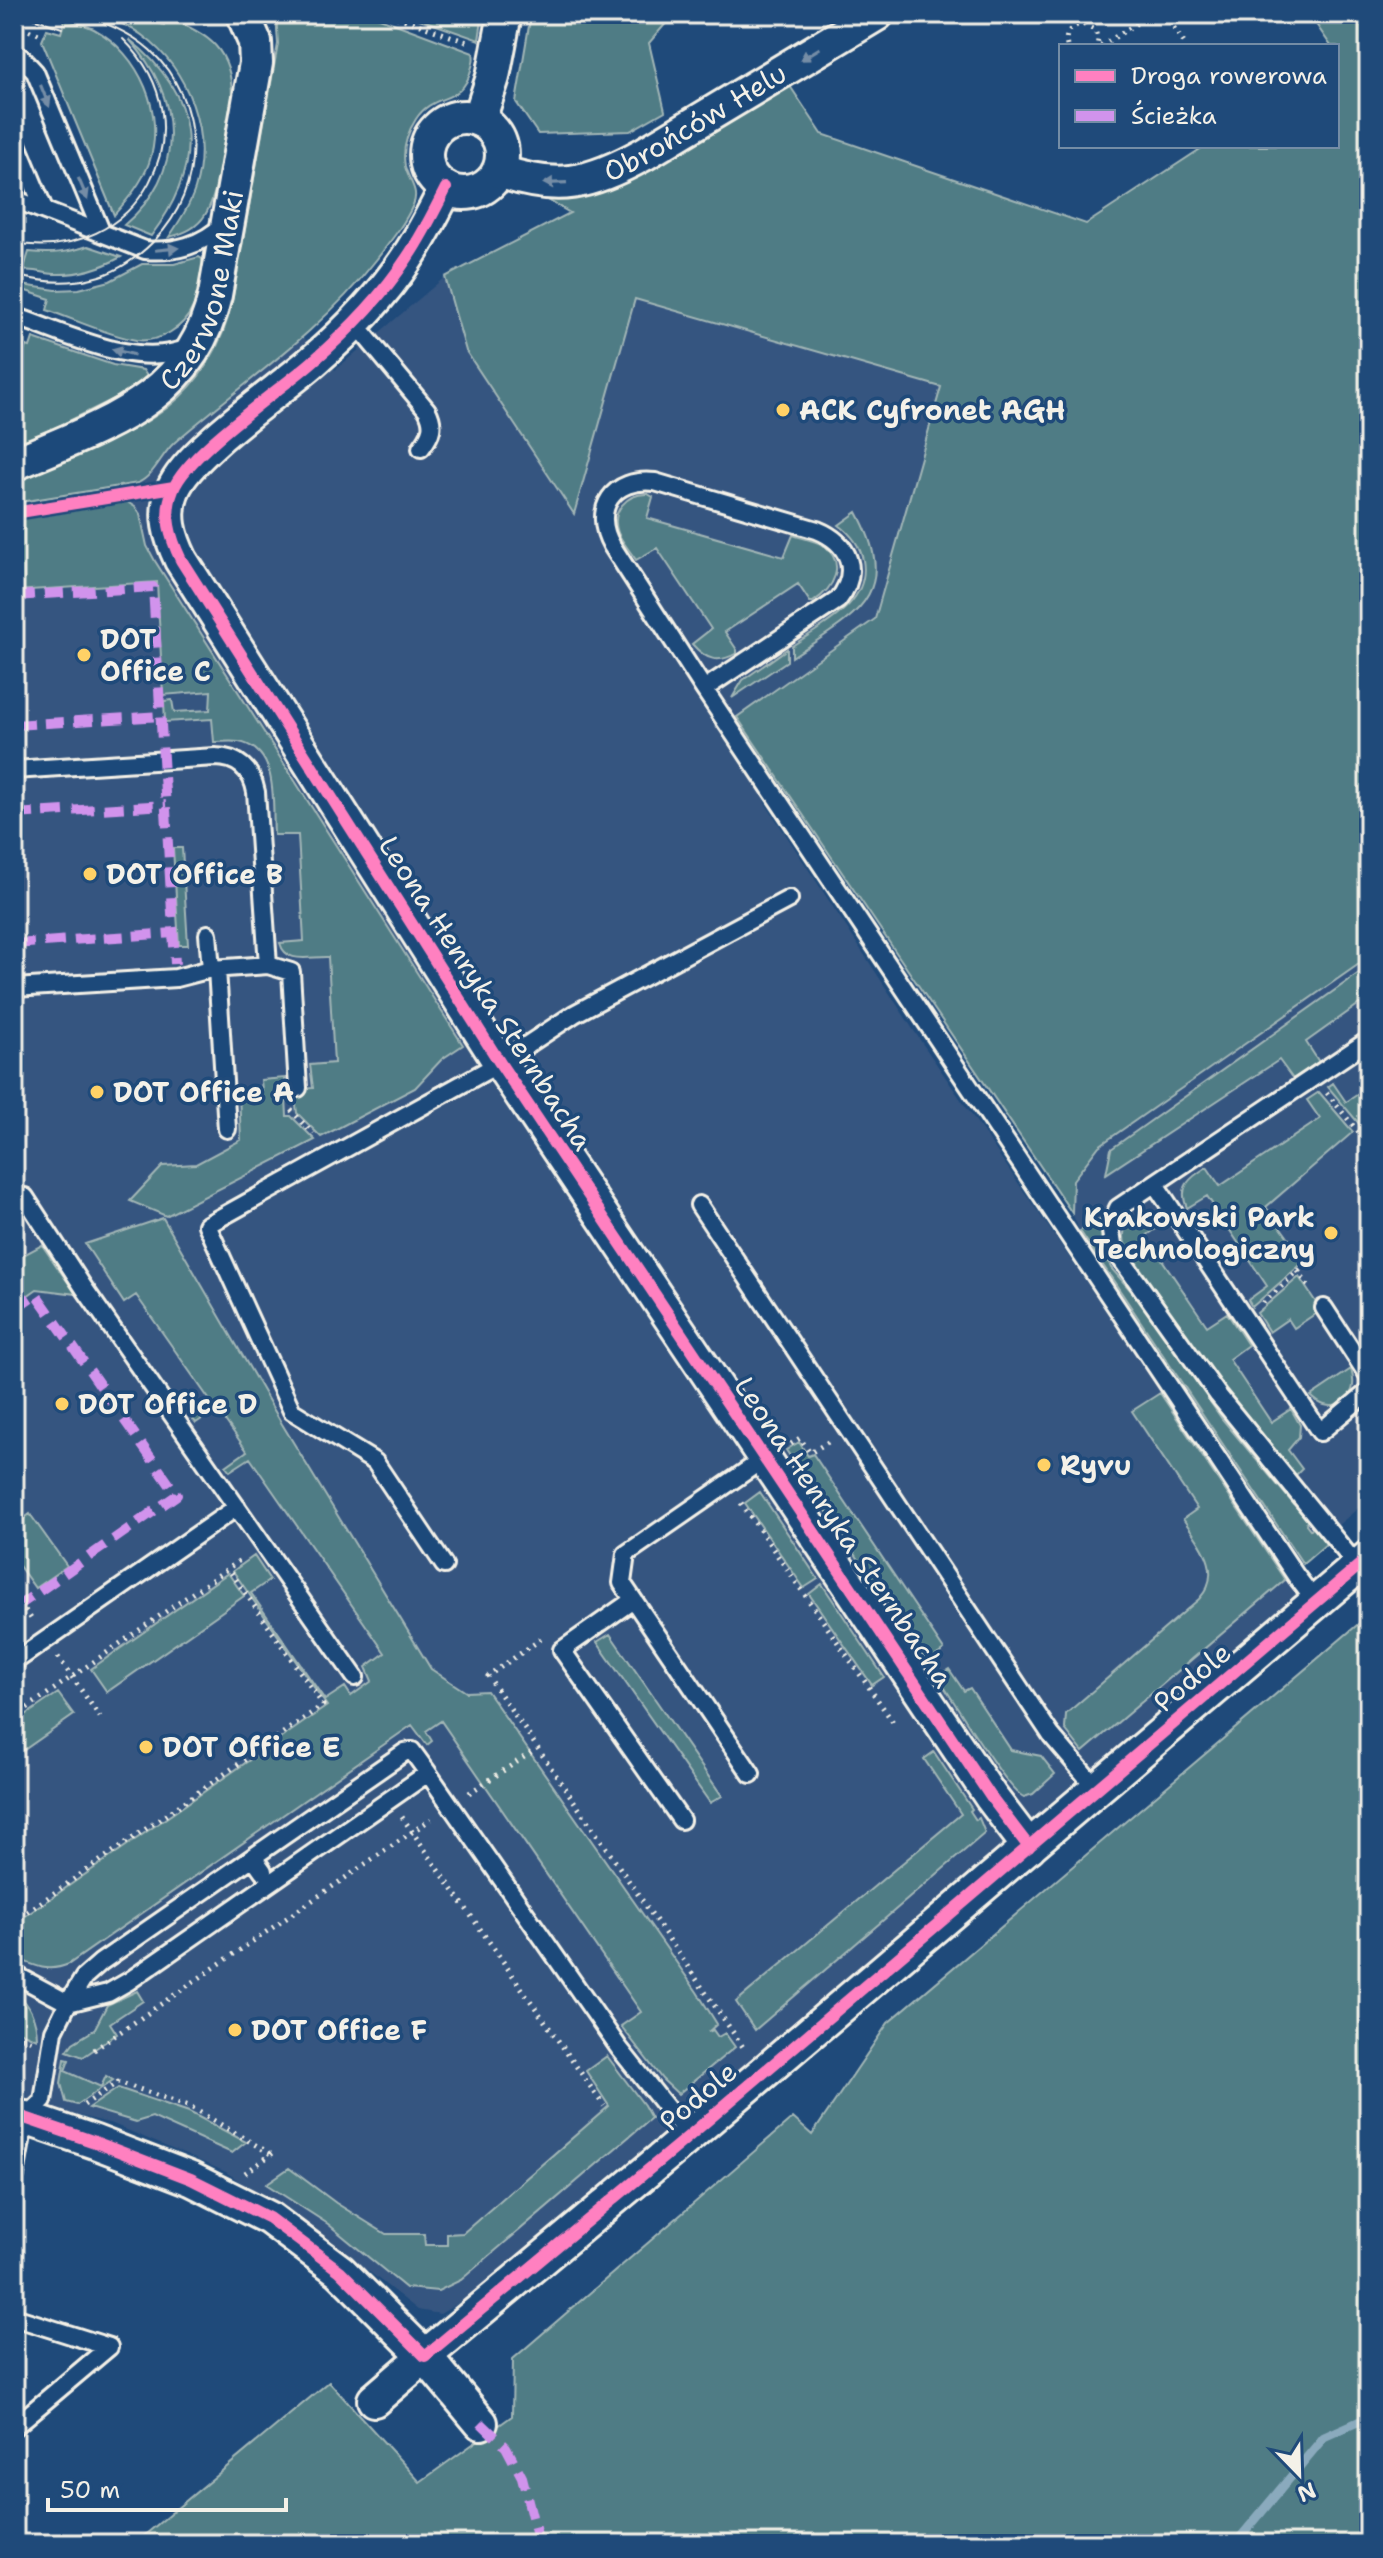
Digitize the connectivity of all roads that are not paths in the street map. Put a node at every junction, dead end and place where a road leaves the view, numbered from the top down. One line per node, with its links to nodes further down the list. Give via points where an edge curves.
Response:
1 (505, 14): 5 (street)
2 (877, 14): 7 (street, Obrońców Helu, one-way to 7, via 607,172 579,181 542,183)
3 (239, 17): 11 (street, Czerwone Maki, via 255,42 256,63)
4 (14, 54): 12 (lane, one-way to 12, via 35,72)
5 (479, 120): 7 (street, via 497,135); 8 (street, via 445,122 430,139 430,172)
6 (14, 137): 10 (lane)
7 (499, 171): 8 (street, via 482,189)
8 (446, 188): 14 (street, Leona Henryka Sternbacha, via 406,260)
9 (14, 199): 10 (lane)
10 (44, 209): 12 (lane)
11 (228, 220): 12 (lane, one-way to 11, via 160,251 197,242); 15 (street, Czerwone Maki, via 212,308)
12 (101, 231)
13 (14, 316): 15 (lane, one-way to 13, via 169,354 125,354)
14 (353, 321): 16 (lane, via 432,419 433,430); 26 (street, Leona Henryka Sternbacha, via 190,467 174,487 167,523 181,560)
15 (198, 342): 17 (street, Czerwone Maki, via 182,368 145,402)
16 (421, 448)
17 (14, 464)
18 (704, 689): 18 (lane, via 838,600 847,585 848,557 835,539 817,530 655,482 631,483 608,502 605,532); 40 (lane)
19 (14, 770): 22 (lane, via 215,757 241,764 256,792)
20 (789, 899): 26 (lane, via 574,1014)
21 (208, 934): 23 (lane)
22 (268, 965): 23 (lane); 27 (lane, via 291,972)
23 (214, 969): 24 (lane, via 176,978); 28 (lane)
24 (14, 988)
25 (1369, 1040): 29 (lane)
26 (500, 1063): 35 (street, Leona Henryka Sternbacha); 38 (lane, via 207,1225 292,1411 375,1462)
27 (298, 1088)
28 (227, 1129)
29 (1155, 1184): 34 (lane, via 1320,1432); 37 (lane, via 1118,1208 1110,1226 1114,1249 1218,1395)
30 (25, 1197): 36 (lane)
31 (699, 1205): 45 (lane, via 1051,1735)
32 (1324, 1308): 33 (lane)
33 (1369, 1377)
34 (1369, 1391)
35 (765, 1458): 39 (lane, via 626,1554 622,1583); 47 (street, Leona Henryka Sternbacha)
36 (237, 1507): 41 (lane); 42 (lane)
37 (1363, 1562): 40 (street, Podole)
38 (444, 1565)
39 (633, 1600): 44 (lane); 46 (lane, via 562,1650)
40 (1316, 1602): 45 (street, Podole)
41 (14, 1662)
42 (355, 1677)
43 (428, 1773): 49 (lane, via 129,1981 108,1993); 49 (lane, via 408,1750 258,1864 101,1962); 51 (lane, via 619,2048)
44 (751, 1774)
45 (1097, 1789): 47 (street, Podole)
46 (681, 1820)
47 (1029, 1847): 51 (street, Podole)
48 (14, 1974): 49 (lane)
49 (68, 2003): 50 (lane, via 54,2031 43,2101)
50 (20, 2118): 52 (lane); 54 (street, via 191,2179 269,2218 340,2271)
51 (689, 2136): 54 (street, Podole)
52 (15, 2175)
53 (14, 2317): 57 (lane, via 109,2347)
54 (425, 2356): 55 (street, Podole); 56 (street)
55 (374, 2400)
56 (481, 2423)
57 (14, 2427)

